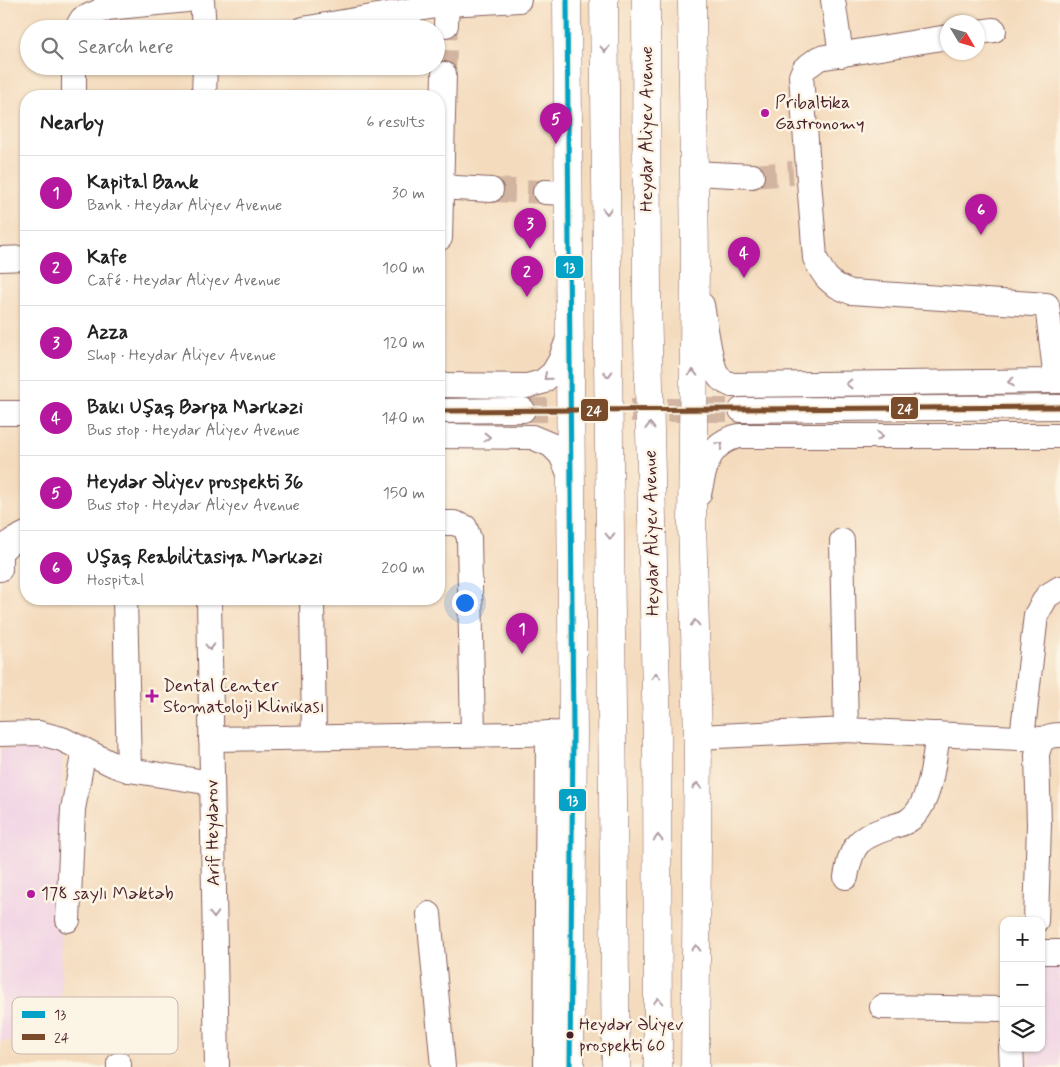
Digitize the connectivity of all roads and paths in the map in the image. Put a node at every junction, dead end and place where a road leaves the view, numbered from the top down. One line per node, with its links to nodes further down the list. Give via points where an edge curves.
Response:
1 (186, 0): 9 (street)
2 (202, 0): 12 (street)
3 (519, 0): 10 (street)
4 (567, 0): 30 (main road, via 556,192)
5 (604, 0): 77 (main road, one-way to 77)
6 (646, 0): 78 (main road, Heydar Aliyev Avenue, one-way to 6, via 657,738 647,299)
7 (692, 0): 22 (main road)
8 (833, 0): 15 (street)
9 (107, 4): 11 (street)
10 (439, 9): 13 (street)
11 (81, 20)
12 (203, 20)
13 (364, 20)
14 (940, 38): 15 (street)
15 (841, 55): 29 (street, via 820,58 804,69 801,76 800,172 815,258 824,276 838,288 851,292)
16 (74, 75): 19 (street)
17 (205, 75): 20 (street)
18 (444, 75): 21 (street)
19 (74, 90)
20 (204, 90)
21 (443, 90)
22 (694, 173): 23 (street); 28 (main road)
23 (752, 176)
24 (445, 187): 25 (street)
25 (491, 190)
26 (20, 258): 27 (street)
27 (0, 260)
28 (694, 264): 31 (street, one-way to 28, via 725,383 713,366); 42 (main road, one-way to 28)
29 (1054, 304): 31 (street)
30 (569, 335): 32 (street, one-way to 32, via 560,361 542,382 527,386); 41 (main road)
31 (1057, 382)
32 (445, 385)
33 (1060, 407): 35 (street)
34 (523, 410): 36 (street)
35 (741, 410)
36 (445, 411)
37 (0, 413): 38 (street)
38 (20, 413)
39 (445, 436): 41 (street, one-way to 41, via 532,437 542,440 561,455)
40 (1060, 436): 42 (street, one-way to 40, via 710,455 718,445 739,436)
41 (572, 480): 52 (main road)
42 (692, 522): 57 (main road, one-way to 42)
43 (445, 523): 54 (street, via 454,522 465,527 469,538)
44 (20, 537): 46 (street, via 0,552)
45 (842, 541): 51 (street)
46 (0, 569)
47 (1060, 588): 58 (street, via 1047,596 1036,614)
48 (125, 605): 61 (street)
49 (209, 605): 59 (street, Arif Heydərov, one-way to 59)
50 (312, 605): 56 (street)
51 (846, 730): 55 (street); 57 (street)
52 (560, 733): 54 (street); 75 (street); 76 (main road)
53 (0, 734): 60 (street, via 39,733 62,739)
54 (473, 734): 56 (street)
55 (938, 734): 58 (street); 64 (street, via 929,790 918,810 909,820 866,836 854,847)
56 (314, 737): 59 (street)
57 (698, 737): 79 (main road, one-way to 57)
58 (1042, 737): 63 (street, via 1037,754)
59 (211, 738): 62 (street, Arif Heydərov)
60 (84, 750): 61 (street); 67 (street, via 72,809)
61 (130, 770): 62 (street)
62 (212, 783): 73 (street, Arif Heydərov, one-way to 73)
63 (1049, 825): 66 (street)
64 (846, 877)
65 (428, 914): 74 (street)
66 (1037, 917)
67 (68, 920)
68 (1045, 952): 69 (street)
69 (1060, 952)
70 (882, 1007): 71 (street)
71 (1000, 1010)
72 (1011, 1052): 80 (street)
73 (217, 1067)
74 (442, 1067)
75 (546, 1067)
76 (570, 1067)
77 (616, 1067)
78 (658, 1067)
79 (695, 1067)
80 (1012, 1067)

